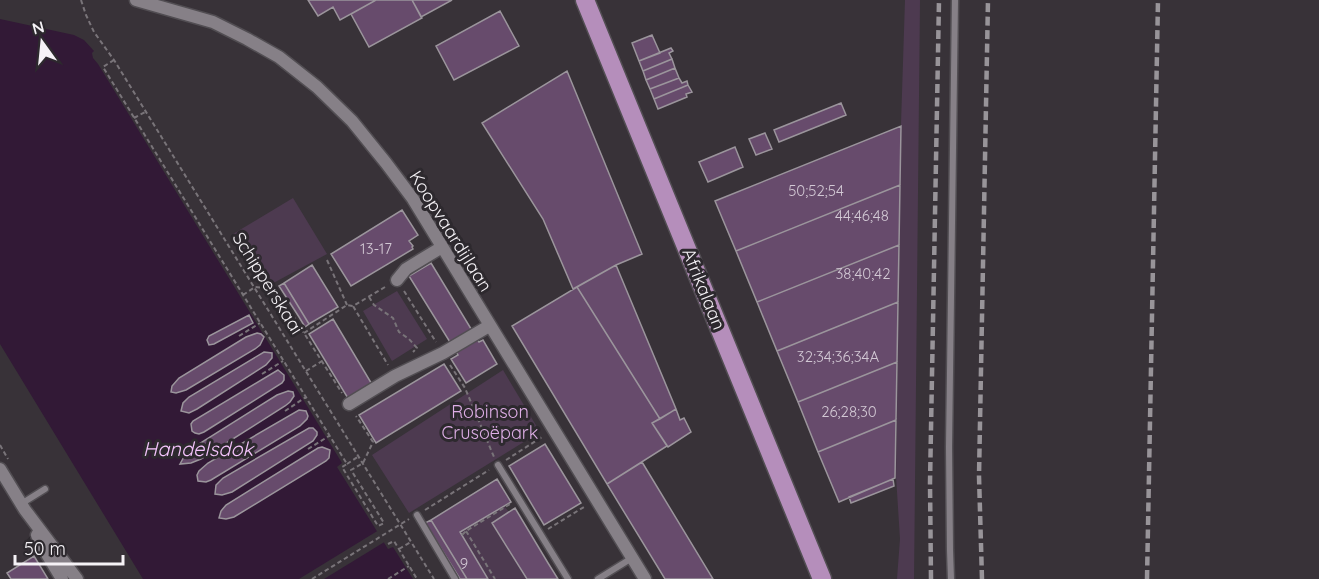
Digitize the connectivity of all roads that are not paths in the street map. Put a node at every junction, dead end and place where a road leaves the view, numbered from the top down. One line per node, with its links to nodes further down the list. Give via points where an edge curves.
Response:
1 (136, 0): 4 (street, Koopvaardijlaan, via 213,22 279,57 317,87 386,163)
2 (585, 0): 20 (main road, Afrikalaan)
3 (955, 0): 21 (lane)
4 (442, 247): 5 (street, via 406,269); 6 (street, Koopvaardijlaan)
5 (397, 280)
6 (489, 326): 7 (street); 13 (street, Koopvaardijlaan)
7 (349, 404)
8 (498, 465): 17 (lane)
9 (0, 469): 11 (street)
10 (45, 489): 11 (lane)
11 (23, 507): 14 (street); 15 (street)
12 (417, 515): 16 (lane)
13 (632, 558): 18 (lane); 19 (street, Koopvaardijlaan)
14 (62, 579)
15 (77, 579)
16 (455, 579)
17 (568, 579)
18 (598, 579)
19 (645, 579)
20 (822, 579)
21 (951, 579)

